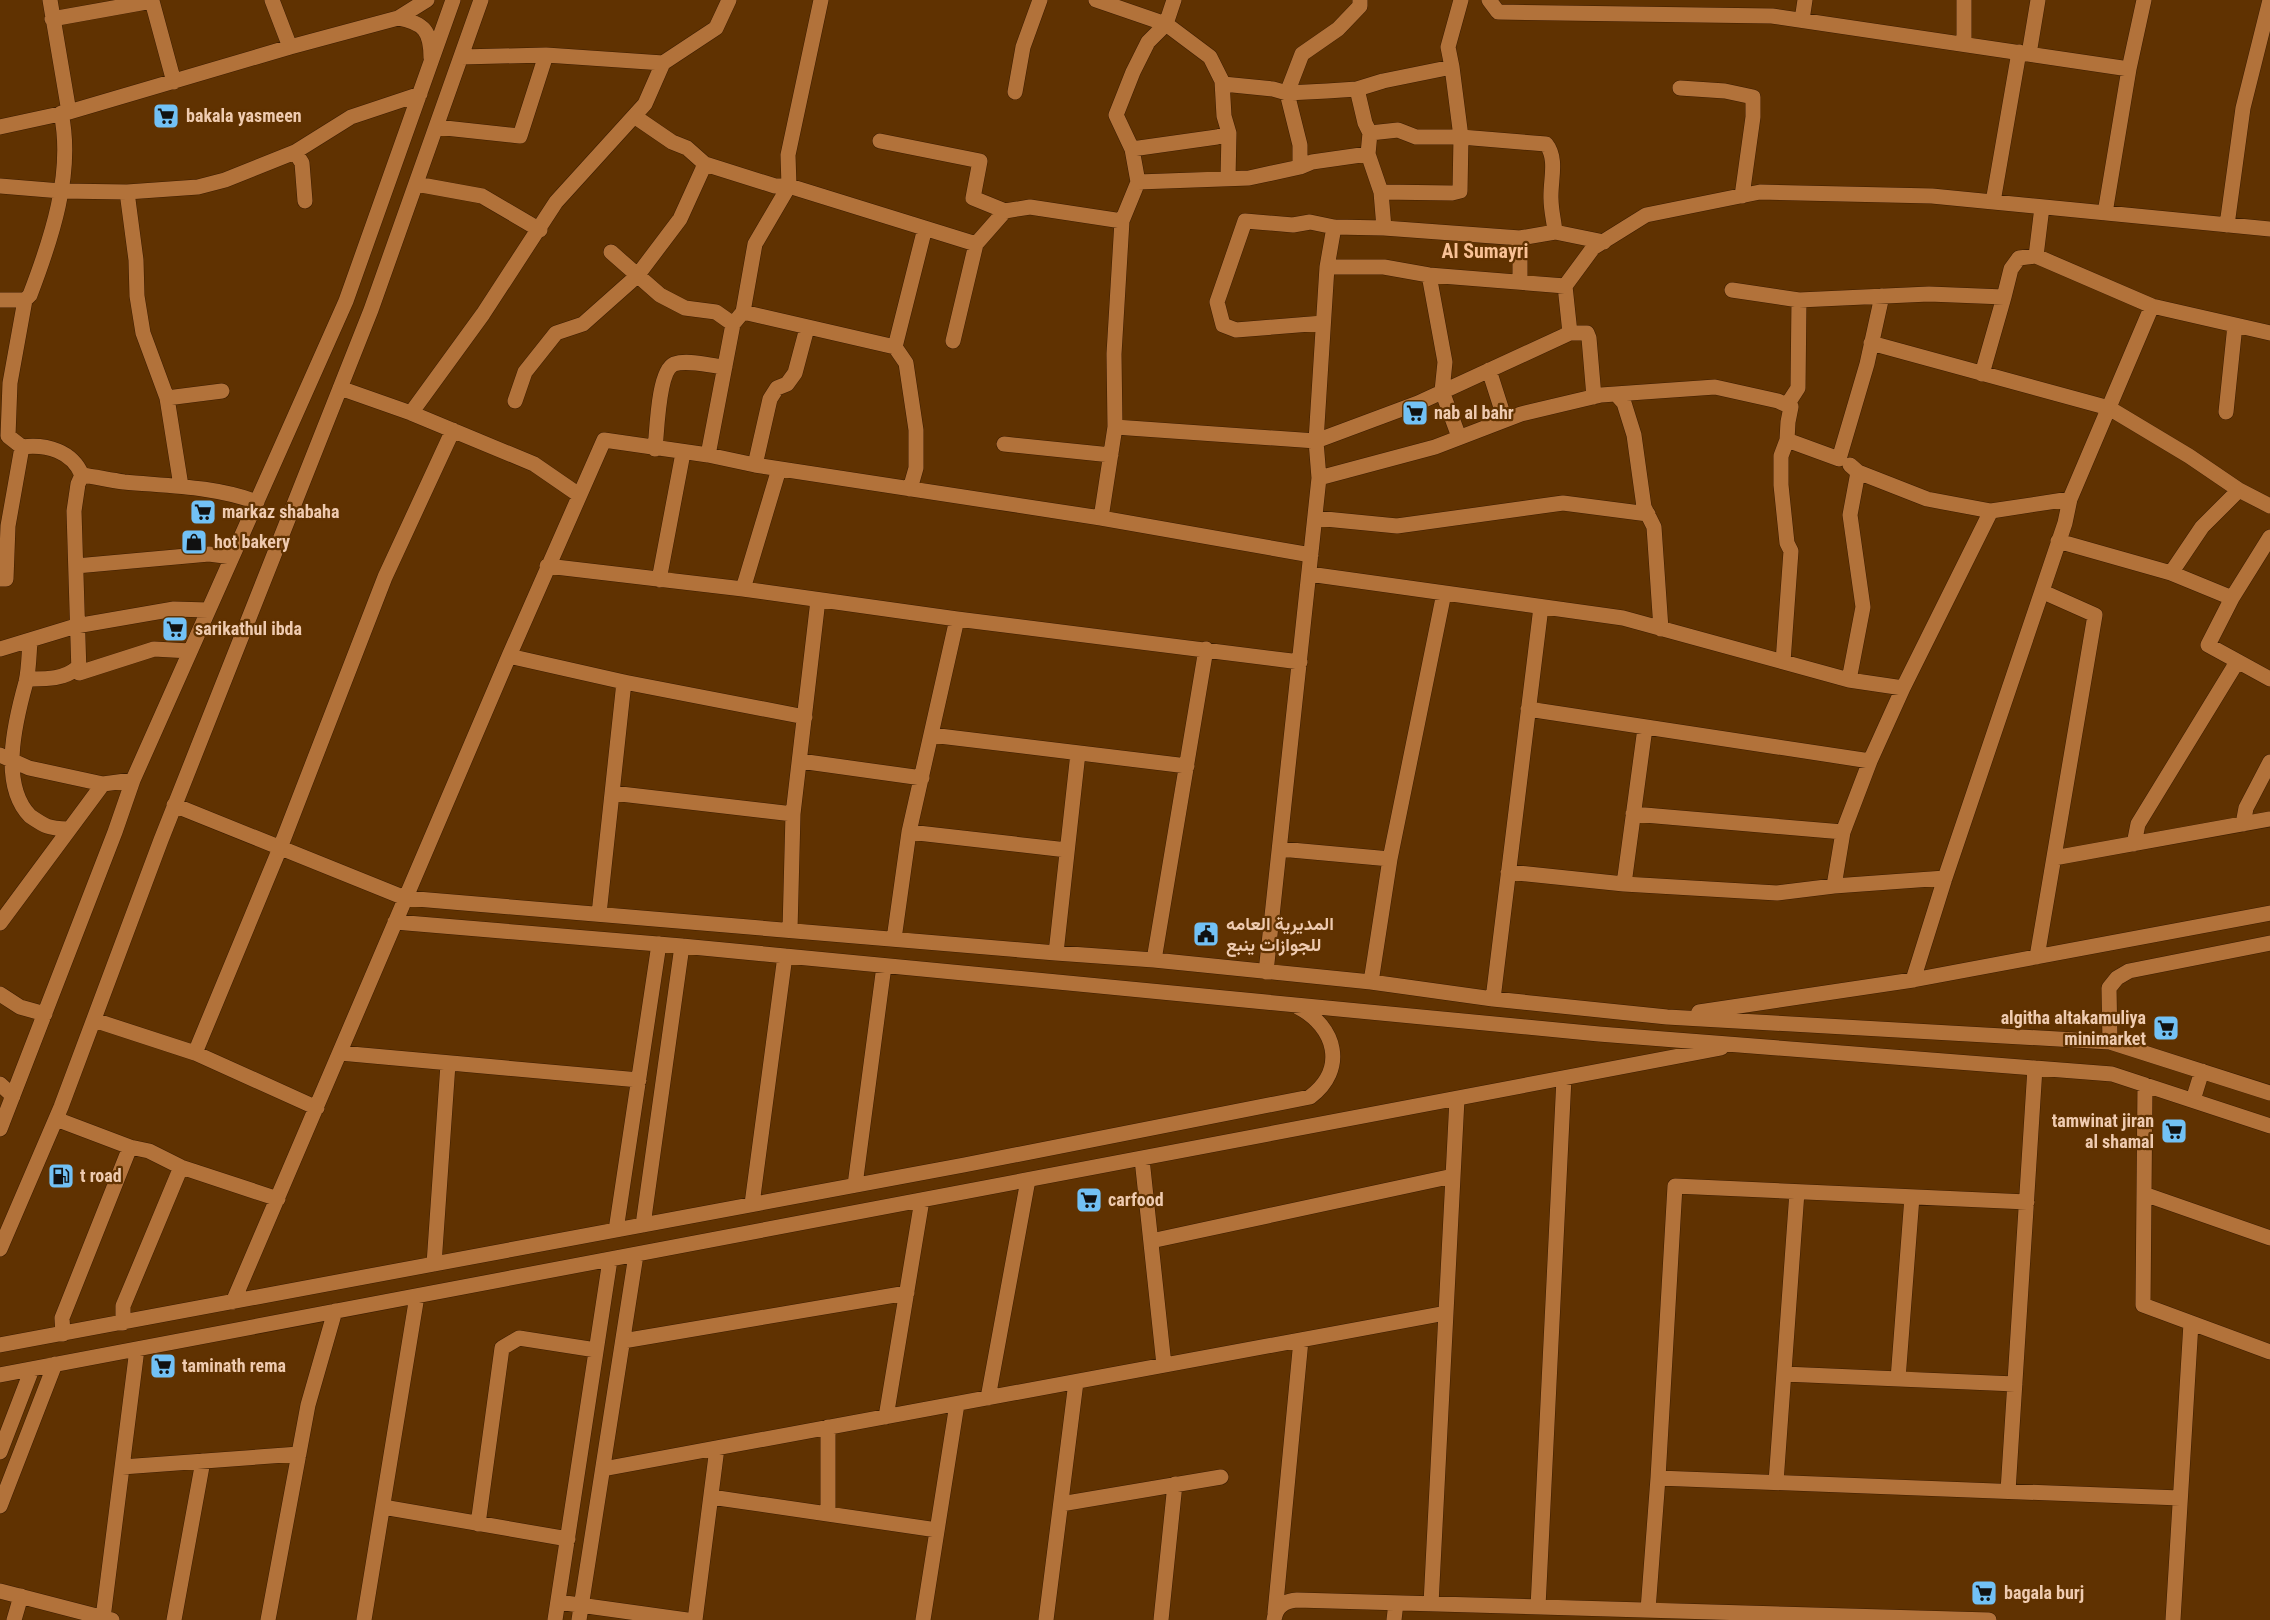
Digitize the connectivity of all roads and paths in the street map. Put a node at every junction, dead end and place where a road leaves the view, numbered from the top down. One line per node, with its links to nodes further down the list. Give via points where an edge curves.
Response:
1 (50, 0): 24 (street)
2 (152, 0): 20 (street); 36 (street)
3 (272, 0): 28 (street)
4 (427, 0): 23 (street)
5 (453, 0): 33 (street)
6 (481, 0): 31 (street)
7 (729, 0): 32 (street, via 716,28)
8 (821, 0): 60 (street, via 788,155)
9 (1040, 0): 40 (street, via 1023,47)
10 (1096, 0): 26 (street)
11 (1174, 0): 26 (street)
12 (1360, 0): 41 (street, via 1360,6 1338,29 1302,54)
13 (1461, 0): 34 (street, via 1448,47)
14 (1489, 0): 21 (street, via 1498,12)
15 (1805, 0): 25 (street)
16 (1964, 0): 27 (street)
17 (2038, 0): 29 (street)
18 (2144, 0): 35 (street)
19 (2270, 0): 71 (street, via 2243,108)
20 (102, 5): 24 (street)
21 (1609, 7): 22 (street)
22 (1740, 8): 25 (street)
23 (398, 18): 28 (street); 33 (street, via 415,21 426,30 431,44)
24 (52, 19): 43 (street)
25 (1802, 20): 27 (street)
26 (1166, 24): 37 (street, via 1210,57); 51 (street, via 1148,42 1116,115)
27 (1964, 43): 29 (street)
28 (290, 47): 36 (street)
29 (2024, 53): 35 (street); 66 (street)
30 (546, 56): 31 (street); 32 (street); 46 (street, via 520,136)
31 (461, 57): 46 (street)
32 (663, 63): 44 (street, via 645,104)
33 (430, 64): 42 (street)
34 (1452, 67): 39 (street); 49 (street)
35 (2130, 69): 69 (street)
36 (174, 82): 43 (street)
37 (1223, 84): 41 (street); 47 (street)
38 (1680, 88): 64 (street, via 1753,97)
39 (1357, 89): 41 (street); 48 (street)
40 (1015, 92)
41 (1287, 93): 55 (street, via 1300,145)
42 (420, 94): 52 (street, via 351,117); 142 (street, via 346,300)
43 (65, 112): 45 (street); 61 (street)
44 (634, 116): 54 (street, via 687,148); 76 (street, via 556,202)
45 (0, 127)
46 (436, 127): 58 (street)
47 (1229, 133): 51 (street); 56 (street)
48 (1370, 133): 49 (street, via 1398,130 1416,137); 53 (street)
49 (1461, 136): 63 (street, via 1460,190); 77 (street, via 1546,144 1552,151 1550,196)
50 (880, 141): 68 (street, via 980,162 973,198)
51 (1132, 149): 57 (street)
52 (295, 152): 62 (street, via 198,187); 65 (street, via 302,162)
53 (1368, 154): 55 (street); 63 (street)
54 (705, 164): 60 (street, via 775,186); 85 (street, via 680,219)
55 (1300, 167): 56 (street, via 1250,178)
56 (1228, 178): 57 (street)
57 (1138, 182): 70 (street)
58 (416, 184): 76 (street, via 482,196); 108 (street)
59 (0, 186): 61 (street)
60 (789, 186): 73 (street); 95 (street, via 755,244)
61 (61, 191): 62 (street); 92 (street, via 45,255)
62 (127, 192): 113 (street, via 143,333)
63 (1381, 192): 74 (street)
64 (1742, 196): 66 (street, via 1760,192); 79 (street, via 1646,215)
65 (305, 201)
66 (1993, 202): 67 (street)
67 (2042, 207): 69 (street); 82 (street)
68 (1005, 211): 70 (street, via 1044,208); 80 (street)
69 (2105, 213): 71 (street)
70 (1122, 221): 120 (street, via 1114,354)
71 (2227, 225): 75 (street)
72 (1334, 227): 74 (street); 83 (street); 96 (street, via 1310,222 1293,225 1245,221 1217,302 1223,326 1236,330)
73 (925, 228): 80 (street); 104 (street)
74 (1384, 228): 78 (street)
75 (2270, 229)
76 (540, 230): 118 (street)
77 (1555, 232): 78 (street); 79 (street)
78 (1520, 238): 86 (street)
79 (1604, 242): 87 (street, via 1593,248)
80 (976, 244): 102 (street)
81 (611, 252): 85 (street)
82 (2036, 256): 90 (street, via 2019,258 2011,269); 94 (street)
83 (1328, 267): 84 (street, via 1384,267); 96 (street)
84 (1429, 275): 86 (street); 110 (street, via 1445,362)
85 (637, 276): 97 (street, via 660,295 685,308 716,312); 114 (street, via 582,324 556,333 525,372)
86 (1520, 282): 87 (street)
87 (1565, 286): 100 (street)
88 (1732, 290): 93 (street)
89 (1882, 296): 90 (street); 93 (street); 103 (street)
90 (2004, 297): 107 (street)
91 (0, 300): 92 (street)
92 (25, 300): 126 (street, via 10,383 8,436)
93 (1799, 300): 115 (street, via 1797,388)
94 (2152, 306): 98 (street); 116 (street)
95 (743, 312): 97 (street); 99 (street)
96 (1323, 323): 124 (street)
97 (733, 324): 105 (street)
98 (2235, 325): 101 (street); 117 (street)
99 (807, 328): 104 (street); 132 (street, via 795,373 770,399)
100 (1570, 333): 106 (street); 112 (street, via 1587,333 1589,338)
101 (2270, 333)
102 (953, 341)
103 (1871, 343): 107 (street); 131 (street)
104 (895, 347): 138 (street, via 906,363 916,430 916,468)
105 (725, 367): 127 (street, via 681,362 667,370); 129 (street)
106 (1489, 370): 110 (street); 119 (street)
107 (1982, 375): 116 (street)
108 (340, 388): 118 (street); 197 (street)
109 (222, 391): 113 (street)
110 (1442, 391): 122 (street); 124 (street)
111 (1616, 394): 112 (street); 115 (street, via 1715,387); 145 (street, via 1624,403 1634,435)
112 (1594, 397): 119 (street)
113 (167, 398): 137 (street)
114 (515, 401)
115 (1787, 405): 123 (street, via 1791,407)
116 (2109, 408): 139 (street); 141 (street)
117 (2226, 412)
118 (411, 413): 121 (street)
119 (1505, 420): 122 (street)
120 (1115, 427): 124 (street); 130 (street)
121 (453, 430): 140 (street, via 534,464); 206 (street, via 385,577)
122 (1459, 437): 136 (street)
123 (1787, 440): 131 (street); 175 (street, via 1781,456 1780,485 1791,551)
124 (1316, 441): 136 (street)
125 (1004, 444): 130 (street)
126 (22, 447): 135 (street, via 62,451 79,466); 148 (street)
127 (655, 449): 128 (street); 140 (street, via 604,441)
128 (683, 453): 129 (street); 158 (street)
129 (708, 455): 132 (street)
130 (1111, 455): 146 (street)
131 (1839, 459): 134 (street)
132 (755, 465): 133 (street)
133 (779, 469): 138 (street); 159 (street)
134 (1858, 472): 144 (street, via 1927,499); 180 (street, via 1850,515 1863,607)
135 (82, 475): 137 (street); 153 (street, via 74,511)
136 (1319, 478): 147 (street)
137 (182, 486): 142 (street, via 236,494)
138 (910, 489): 146 (street)
139 (2239, 490): 143 (street); 155 (street, via 2202,527)
140 (579, 495): 154 (street)
141 (2070, 499): 144 (street); 150 (street)
142 (256, 502): 152 (street)
143 (2270, 506)
144 (1991, 511): 182 (street)
145 (1648, 514): 147 (street, via 1563,503 1396,526); 168 (street, via 1654,527)
146 (1101, 518): 151 (street)
147 (1315, 518): 151 (street)
148 (4, 525): 157 (street, via 6,579)
149 (2270, 537): 162 (street)
150 (2058, 541): 155 (street); 212 (street)
151 (1311, 555): 156 (street)
152 (232, 557): 153 (street, via 209,554); 165 (street)
153 (76, 566): 167 (street)
154 (547, 566): 158 (street); 173 (street)
155 (2171, 573): 162 (street)
156 (1309, 574): 160 (street); 174 (street)
157 (0, 579)
158 (659, 580): 159 (street)
159 (743, 589): 163 (street)
160 (1444, 593): 164 (street); 210 (street)
161 (2050, 595): 209 (street, via 2095,615)
162 (2232, 598): 176 (street, via 2208,645)
163 (818, 600): 166 (street); 184 (street)
164 (1541, 607): 168 (street, via 1623,618); 183 (street)
165 (208, 610): 167 (street, via 174,609); 172 (street)
166 (957, 619): 171 (street); 186 (street)
167 (76, 626): 169 (street); 177 (street)
168 (1661, 629): 175 (street)
169 (30, 641): 170 (street); 178 (street)
170 (0, 649)
171 (1206, 650): 174 (street); 192 (street)
172 (190, 651): 177 (street, via 154,649); 194 (street)
173 (508, 656): 181 (street); 215 (street)
174 (1300, 662): 207 (street)
175 (1783, 662): 180 (street)
176 (2237, 662): 179 (street); 205 (street, via 2138,824)
177 (79, 673): 178 (street, via 77,668 55,679)
178 (27, 679): 188 (street)
179 (2270, 679)
180 (1849, 680): 182 (street)
181 (624, 682): 184 (street); 196 (street)
182 (1903, 688): 190 (street)
183 (1528, 709): 185 (street); 211 (street)
184 (805, 717): 189 (street)
185 (1645, 728): 190 (street); 199 (street)
186 (931, 735): 187 (street); 193 (street)
187 (1078, 753): 192 (street); 208 (street)
188 (1, 756): 195 (street, via 29,768); 202 (street, via 9,795 18,809 48,828)
189 (800, 760): 193 (street); 198 (street)
190 (1870, 761): 204 (street)
191 (2270, 762): 201 (street, via 2246,808)
192 (1187, 766): 228 (street)
193 (922, 778): 203 (street)
194 (133, 780): 195 (street); 236 (street)
195 (103, 784): 202 (street)
196 (612, 793): 198 (street); 217 (street)
197 (174, 805): 206 (street); 238 (street)
198 (793, 814): 220 (street)
199 (1633, 814): 204 (street); 213 (street)
200 (2270, 819): 201 (street)
201 (2243, 824): 205 (street)
202 (68, 830): 219 (street)
203 (909, 832): 208 (street); 221 (street)
204 (1843, 832): 214 (street)
205 (2134, 844): 209 (street)
206 (280, 848): 215 (street); 241 (street)
207 (1280, 849): 210 (street); 230 (street)
208 (1067, 850): 225 (street)
209 (2054, 858): 227 (street)
210 (1390, 859): 232 (street)
211 (1508, 872): 213 (street); 234 (street)
212 (1945, 878): 214 (street); 231 (street)
213 (1623, 884): 214 (street, via 1777,893)
214 (1834, 886)
215 (405, 898): 217 (street); 218 (street)
216 (2270, 913): 227 (street)
217 (599, 914): 220 (street)
218 (395, 922): 223 (street); 242 (street)
219 (0, 923)
220 (790, 930): 221 (street)
221 (894, 939): 225 (street)
222 (2270, 943): 239 (street, via 2129,971 2117,978 2109,988)
223 (659, 944): 224 (street); 247 (street)
224 (682, 946): 226 (street); 271 (street)
225 (1056, 953): 228 (street)
226 (784, 956): 229 (street); 270 (street)
227 (2037, 957): 231 (street)
228 (1154, 960): 230 (street)
229 (884, 966): 235 (street); 263 (street)
230 (1266, 972): 232 (street)
231 (1913, 980): 237 (street)
232 (1371, 982): 234 (street)
233 (0, 994): 236 (street, via 20,1007)
234 (1493, 999): 237 (street)
235 (1296, 1005): 240 (street); 263 (street, via 1313,1014 1330,1040 1329,1077 1310,1097)
236 (45, 1014): 251 (street)
237 (1667, 1017): 239 (street)
238 (94, 1020): 241 (street); 255 (street)
239 (2110, 1042): 245 (street)
240 (1740, 1045): 244 (street); 246 (street)
241 (195, 1053): 254 (street)
242 (340, 1053): 243 (street); 254 (street)
243 (448, 1064): 247 (street); 278 (street)
244 (2035, 1068): 249 (street, via 2112,1074); 269 (street)
245 (2202, 1071): 250 (street); 253 (street)
246 (1564, 1078): 252 (street); 330 (street)
247 (639, 1080): 272 (street)
248 (0, 1084): 251 (street)
249 (2145, 1085): 253 (street); 265 (street)
250 (2270, 1093)
251 (14, 1096): 257 (street)
252 (1457, 1099): 259 (street); 261 (street)
253 (2193, 1100): 256 (street)
254 (316, 1108): 267 (street)
255 (56, 1119): 258 (street); 275 (street)
256 (2270, 1126)
257 (0, 1129)
258 (130, 1147): 260 (street, via 149,1151); 286 (street, via 62,1318)
259 (1142, 1159): 262 (street); 274 (street)
260 (181, 1167): 267 (street); 284 (street, via 123,1306)
261 (1453, 1176): 274 (street); 283 (street)
262 (1028, 1180): 268 (street); 301 (street)
263 (855, 1185): 270 (street)
264 (1797, 1192): 266 (street); 296 (street); 312 (street, via 1675,1186)
265 (2144, 1194): 273 (street); 285 (street, via 2143,1305)
266 (1912, 1197): 269 (street); 298 (street)
267 (278, 1199): 281 (street)
268 (922, 1200): 276 (street); 279 (street)
269 (2027, 1202): 300 (street)
270 (752, 1204): 271 (street)
271 (643, 1225): 272 (street)
272 (616, 1230): 278 (street)
273 (2270, 1238)
274 (1151, 1241): 294 (street)
275 (0, 1249)
276 (636, 1254): 277 (street); 288 (street)
277 (610, 1260): 280 (street); 291 (street)
278 (434, 1264): 281 (street)
279 (907, 1293): 288 (street); 303 (street)
280 (417, 1296): 282 (street); 320 (street)
281 (233, 1302): 284 (street)
282 (335, 1311): 290 (street); 307 (street, via 308,1405)
283 (1446, 1313): 287 (street); 329 (street)
284 (123, 1323): 286 (street)
285 (2191, 1323): 292 (street); 317 (street)
286 (63, 1334): 289 (street)
287 (1301, 1340): 294 (street); 334 (street)
288 (623, 1341): 310 (street)
289 (0, 1345)
290 (137, 1349): 293 (street); 309 (street)
291 (596, 1350): 322 (street, via 519,1338 502,1348); 324 (street)
292 (2270, 1352)
293 (55, 1364): 295 (street); 319 (street)
294 (1164, 1365): 299 (street)
295 (32, 1369): 297 (street); 306 (street)
296 (1784, 1374): 298 (street); 313 (street)
297 (0, 1375)
298 (1898, 1379): 300 (street)
299 (1076, 1382): 301 (street); 318 (street)
300 (2015, 1384): 315 (street)
301 (988, 1398): 302 (street)
302 (957, 1404): 303 (street); 323 (street)
303 (886, 1417): 304 (street)
304 (828, 1427): 305 (street); 321 (street)
305 (717, 1448): 310 (street); 316 (street)
306 (0, 1452)
307 (299, 1454): 308 (street); 339 (street)
308 (202, 1461): 309 (street); 338 (street)
309 (122, 1467): 336 (street)
310 (603, 1469): 332 (street)
311 (1221, 1477): 314 (street)
312 (1658, 1478): 313 (street); 331 (street)
313 (1776, 1482): 315 (street)
314 (1175, 1484): 318 (street); 346 (street)
315 (2008, 1491): 317 (street)
316 (711, 1497): 321 (street); 343 (street)
317 (2180, 1498): 349 (street)
318 (1061, 1504): 345 (street)
319 (0, 1506)
320 (383, 1507): 322 (street); 340 (street)
321 (828, 1514): 323 (street)
322 (478, 1524): 324 (street)
323 (937, 1530): 344 (street)
324 (568, 1539): 327 (street)
325 (0, 1591): 326 (street)
326 (21, 1596): 336 (street); 337 (street)
327 (558, 1602): 332 (street); 341 (street)
328 (1396, 1603): 329 (street); 334 (street, via 1289,1600 1277,1609); 347 (street)
329 (1431, 1604): 330 (street)
330 (1538, 1607): 331 (street)
331 (1648, 1610): 333 (street)
332 (580, 1612): 342 (street)
333 (1756, 1617): 335 (street)
334 (1274, 1618)
335 (1878, 1618): 348 (street)
336 (108, 1619)
337 (14, 1620)
338 (174, 1620)
339 (268, 1620)
340 (364, 1620)
341 (555, 1620)
342 (687, 1620)
343 (695, 1620)
344 (923, 1620)
345 (1046, 1620)
346 (1161, 1620)
347 (1394, 1620)
348 (1989, 1620)
349 (2173, 1620)

